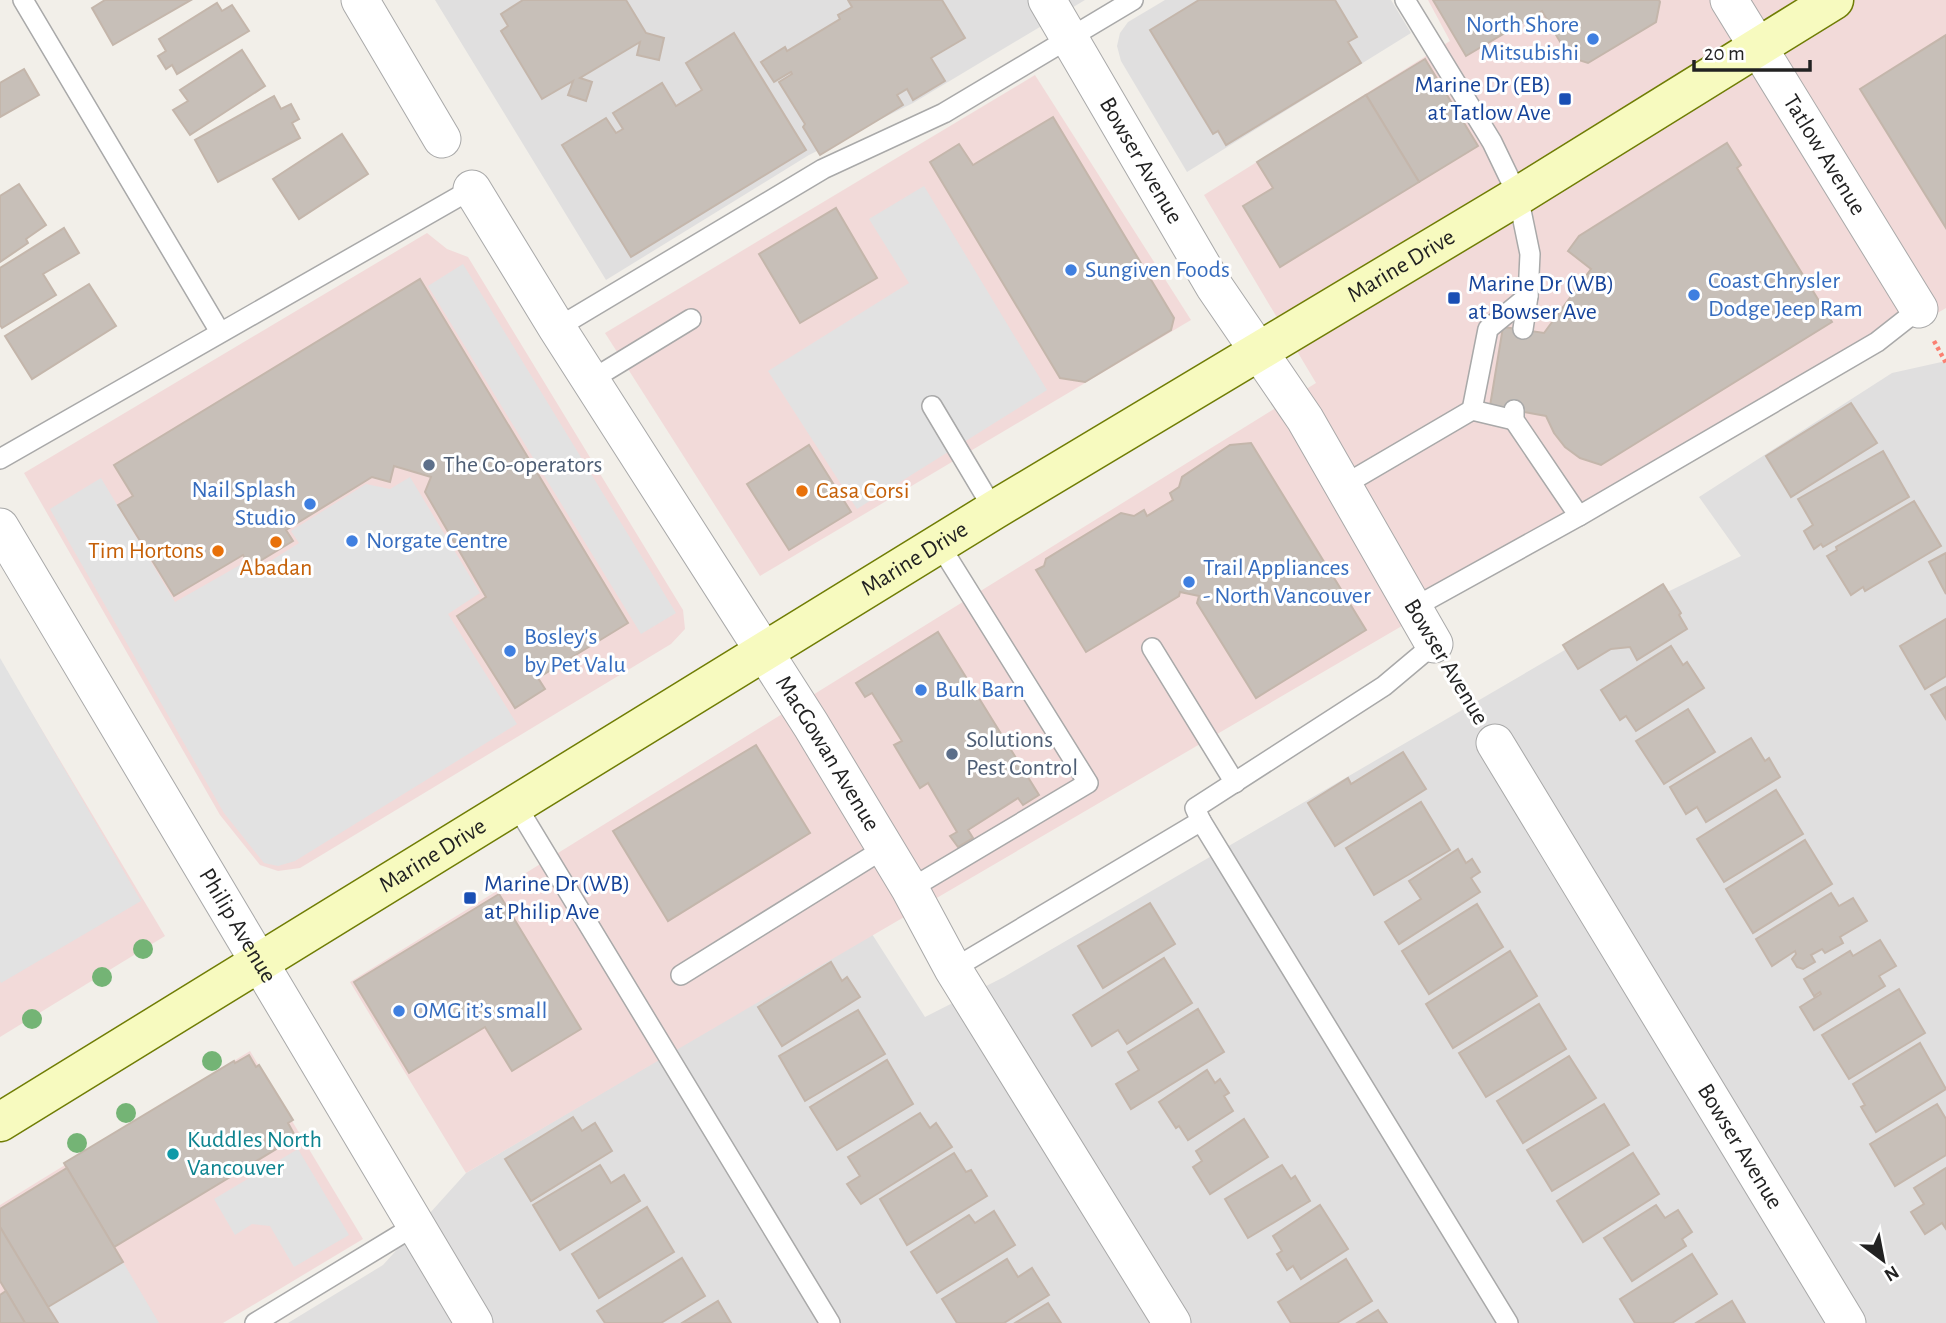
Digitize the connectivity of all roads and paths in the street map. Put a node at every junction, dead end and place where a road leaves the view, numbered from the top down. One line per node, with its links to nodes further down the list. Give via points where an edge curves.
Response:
1 (23, 0): 18 (lane)
2 (359, 0): 10 (street)
3 (1047, 0): 8 (street, Bowser Avenue)
4 (1133, 0): 8 (lane)
5 (1405, 0): 12 (lane, via 1492,142)
6 (1729, 0): 9 (street, Tatlow Avenue)
7 (1835, 0): 9 (main road, Marine Drive)
8 (1070, 37): 16 (lane, via 944,113 823,169); 19 (street, Bowser Avenue, via 1214,286)
9 (1758, 47): 12 (main road, Marine Drive); 14 (street, Tatlow Avenue)
10 (442, 139)
11 (472, 188): 16 (street, MacGowan Avenue); 18 (lane)
12 (1518, 197): 13 (lane, via 1530,254); 19 (main road, Marine Drive)
13 (1528, 296): 17 (lane); 22 (lane, via 1488,329)
14 (1919, 309): 26 (lane, via 1877,342)
15 (691, 319): 20 (lane)
16 (557, 328): 20 (street, MacGowan Avenue)
17 (1523, 330)
18 (220, 332): 23 (lane)
19 (1258, 352): 24 (street, Bowser Avenue); 25 (main road, Marine Drive)
20 (591, 380): 32 (street, MacGowan Avenue)
21 (932, 407): 25 (lane)
22 (1472, 410): 24 (lane); 26 (lane, via 1514,415)
23 (0, 459)
24 (1344, 485): 29 (street, Bowser Avenue)
25 (995, 510): 28 (main road, Marine Drive)
26 (1579, 516): 29 (lane)
27 (0, 527): 39 (street, Philip Avenue)
28 (940, 544): 32 (main road, Marine Drive); 38 (lane, via 1088,783)
29 (1413, 608): 30 (street, Bowser Avenue)
30 (1434, 644): 33 (path, Bowser Avenue); 34 (lane, via 1384,686)
31 (1152, 648): 34 (lane)
32 (765, 652): 35 (main road, Marine Drive); 37 (street, MacGowan Avenue)
33 (1495, 743): 49 (street, Bowser Avenue)
34 (1235, 783): 36 (lane, via 1195,808)
35 (516, 805): 39 (main road, Marine Drive); 46 (lane)
36 (1201, 821): 40 (lane); 48 (lane)
37 (885, 848): 38 (street, MacGowan Avenue); 41 (lane)
38 (909, 889): 40 (street, MacGowan Avenue)
39 (260, 964): 42 (main road, Marine Drive); 43 (street, Philip Avenue)
40 (953, 969): 47 (street, MacGowan Avenue)
41 (681, 975)
42 (0, 1122)
43 (416, 1225): 44 (lane); 45 (street, Philip Avenue)
44 (255, 1323)
45 (474, 1323)
46 (830, 1323)
47 (1172, 1323)
48 (1508, 1323)
49 (1847, 1323)

